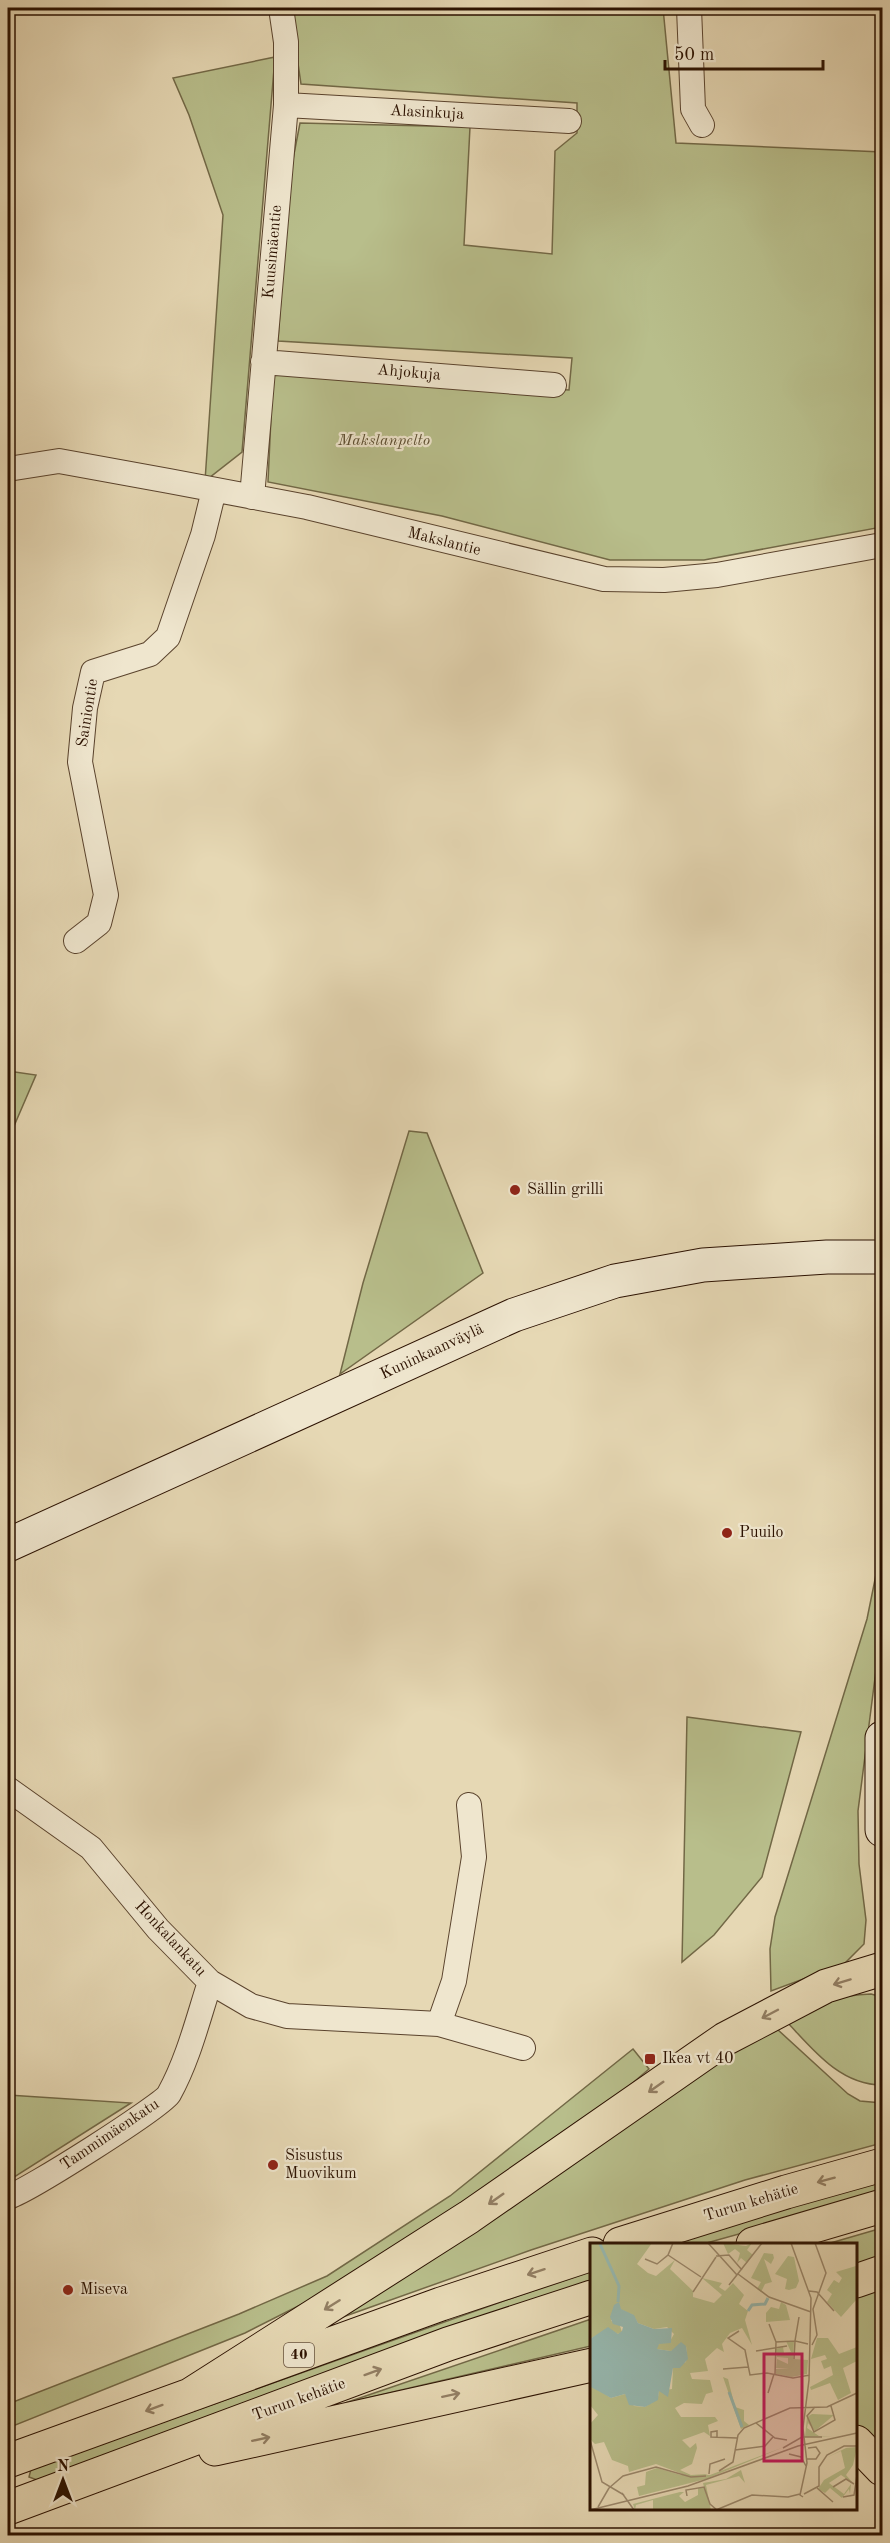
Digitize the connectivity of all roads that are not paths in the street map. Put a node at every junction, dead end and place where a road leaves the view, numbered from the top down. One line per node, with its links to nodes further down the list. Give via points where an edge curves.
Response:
1 (281, 8): 3 (street, Kuusimäentie, via 286,42)
2 (689, 8): 5 (street, via 693,109)
3 (286, 105): 4 (street, Alasinkuja); 6 (street, Kuusimäentie)
4 (569, 121)
5 (702, 125)
6 (263, 362): 7 (street, Ahjokuja); 10 (street, Kuusimäentie)
7 (554, 385)
8 (8, 469): 9 (street, Makslantie, via 59,461)
9 (214, 489): 10 (street, Makslantie); 12 (street, Sainiontie, via 203,535 168,637 150,654 93,672 80,762 106,895 99,922)
10 (252, 496): 11 (street, Makslantie, via 604,579 664,580 717,575)
11 (882, 545)
12 (75, 941)
13 (882, 1257): 14 (street, Kuninkaanväylä, via 702,1265 615,1281 514,1315)
14 (8, 1545)
15 (882, 1738): 18 (street)
16 (8, 1789): 20 (street, Honkalankatu, via 91,1848 158,1929)
17 (469, 1805): 21 (street, via 474,1857 453,1981)
18 (882, 1830)
19 (882, 1969): 33 (highway, one-way to 33, via 826,1986 739,2031 469,2217)
20 (210, 1982): 21 (street, Honkalankatu, via 251,2006 287,2016); 24 (street, Tammimäenkatu, via 168,2096 42,2181)
21 (439, 2024): 22 (street, Honkalankatu)
22 (523, 2048)
23 (882, 2165): 26 (highway, Turun kehätie, one-way to 26)
24 (8, 2197)
25 (882, 2206): 27 (highway)
26 (623, 2243)
27 (756, 2243)
28 (590, 2254): 33 (highway, 40, one-way to 33)
29 (882, 2272): 30 (highway)
30 (857, 2280)
31 (590, 2297): 37 (highway, Turun kehätie, one-way to 31, via 448,2344)
32 (588, 2368): 37 (highway, one-way to 32)
33 (190, 2395): 35 (highway, 40, one-way to 35)
34 (857, 2444): 36 (highway)
35 (8, 2462)
36 (882, 2469)
37 (102, 2474): 38 (highway, Turun kehätie)
38 (8, 2508)

